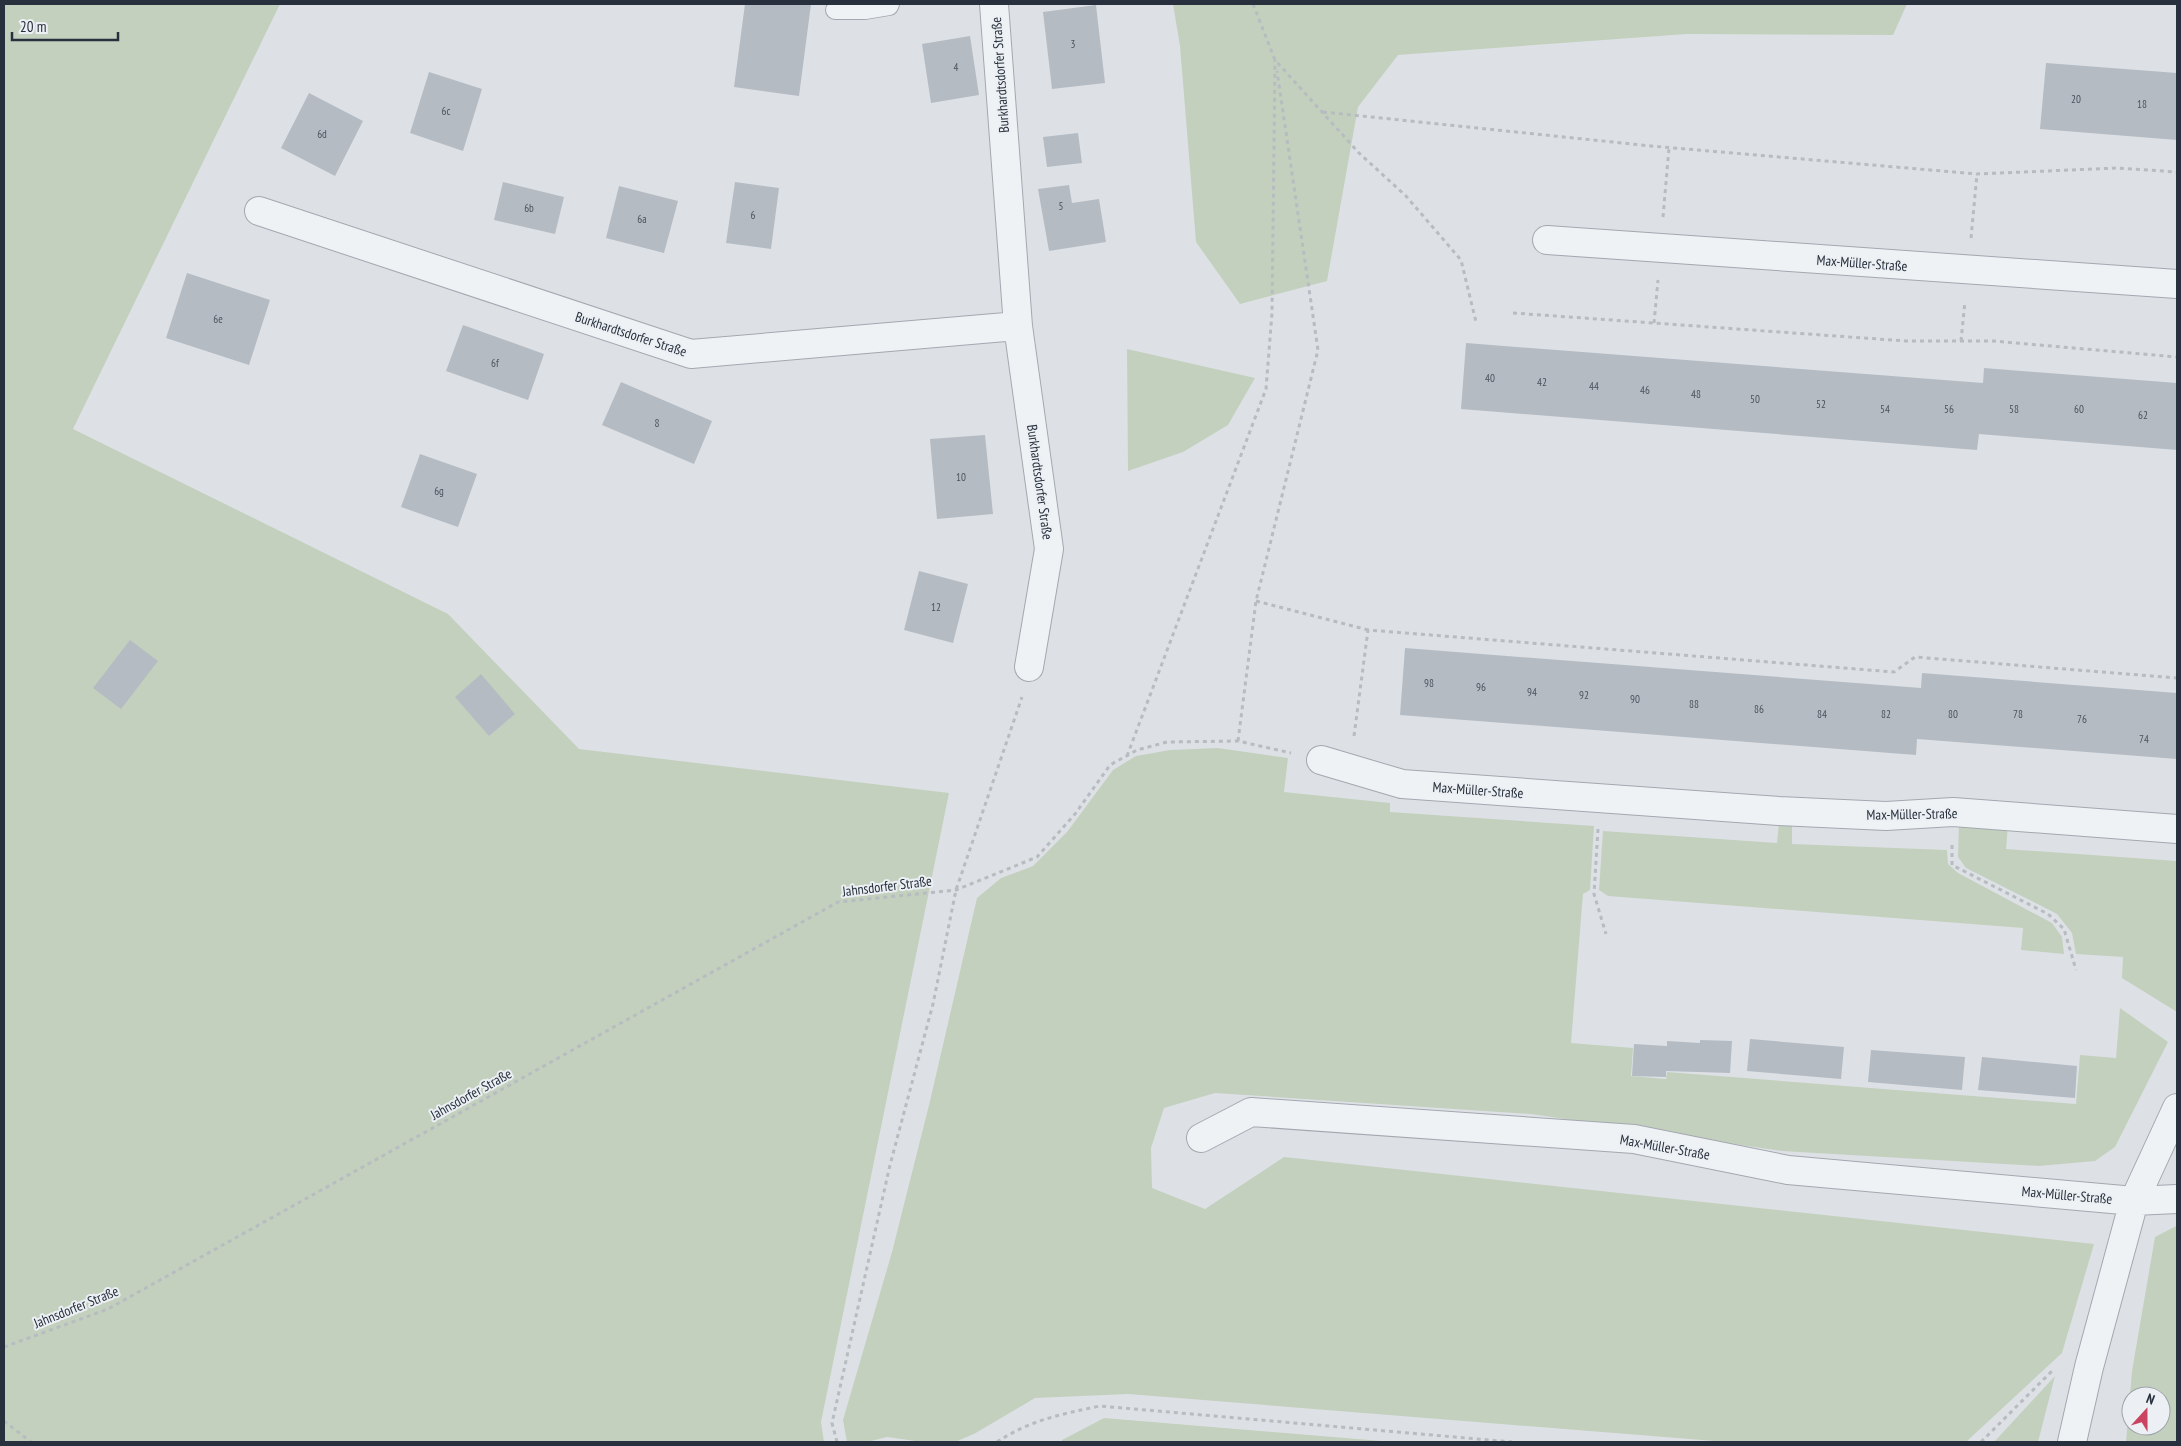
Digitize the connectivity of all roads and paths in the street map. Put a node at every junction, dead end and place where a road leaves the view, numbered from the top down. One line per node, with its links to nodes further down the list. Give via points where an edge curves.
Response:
1 (1253, 4): 5 (path)
2 (889, 5): 4 (lane, via 865,10)
3 (995, 6): 16 (street, Burkhardtsdorfer Straße)
4 (834, 10)
5 (1275, 60): 6 (path); 18 (path, via 1318,350); 23 (path, via 1272,313 1266,389)
6 (1323, 112): 7 (path); 14 (path, via 1359,153 1406,196 1461,260)
7 (1669, 148): 8 (path, via 1977,174 2117,168); 11 (path)
8 (2177, 172)
9 (259, 211): 16 (street, Burkhardtsdorfer Straße, via 690,354)
10 (1547, 240): 11 (street, Max-Müller-Straße)
11 (1661, 248): 12 (street, Max-Müller-Straße); 15 (path)
12 (2177, 284)
13 (1514, 313): 15 (path)
14 (1476, 322)
15 (1654, 323): 17 (path, via 1906,341 1993,341)
16 (1018, 326): 20 (street, Burkhardtsdorfer Straße, via 1049,549)
17 (2177, 357)
18 (1256, 601): 19 (path); 22 (path)
19 (1368, 630): 21 (path, via 1894,672 1915,657); 25 (path)
20 (1029, 667): 29 (path, via 1023,694)
21 (2177, 678)
22 (1238, 741): 23 (path, Jahnsdorfer Straße, via 1167,742); 24 (path, Jahnsdorfer Straße)
23 (1127, 756): 29 (path, Jahnsdorfer Straße, via 1110,765 1075,814 1037,857)
24 (1321, 760): 25 (street, Max-Müller-Straße)
25 (1350, 769): 26 (street, Max-Müller-Straße, via 1402,784 1886,816)
26 (1953, 812): 28 (street, Max-Müller-Straße); 31 (path, via 1952,865 2048,914 2064,929)
27 (1598, 827): 30 (path, via 1594,894)
28 (2177, 829)
29 (956, 890): 36 (path, Jahnsdorfer Straße, via 838,902 108,1309); 40 (path, via 933,1004 890,1165 832,1423)
30 (1606, 934)
31 (2076, 970)
32 (2177, 1108): 35 (street, Max-Müller-Straße)
33 (1201, 1138): 35 (street, Max-Müller-Straße, via 1252,1112 1634,1139 1788,1170)
34 (2177, 1199): 35 (street, Max-Müller-Straße)
35 (2134, 1200): 37 (street, Max-Müller-Straße)
36 (4, 1347)
37 (2089, 1367): 43 (path, via 2062,1361); 44 (street, Max-Müller-Straße)
38 (4, 1421): 39 (path)
39 (31, 1442)
40 (837, 1442)
41 (997, 1442): 42 (path, via 1054,1415 1100,1406)
42 (1512, 1442)
43 (1981, 1442)
44 (2072, 1442)

